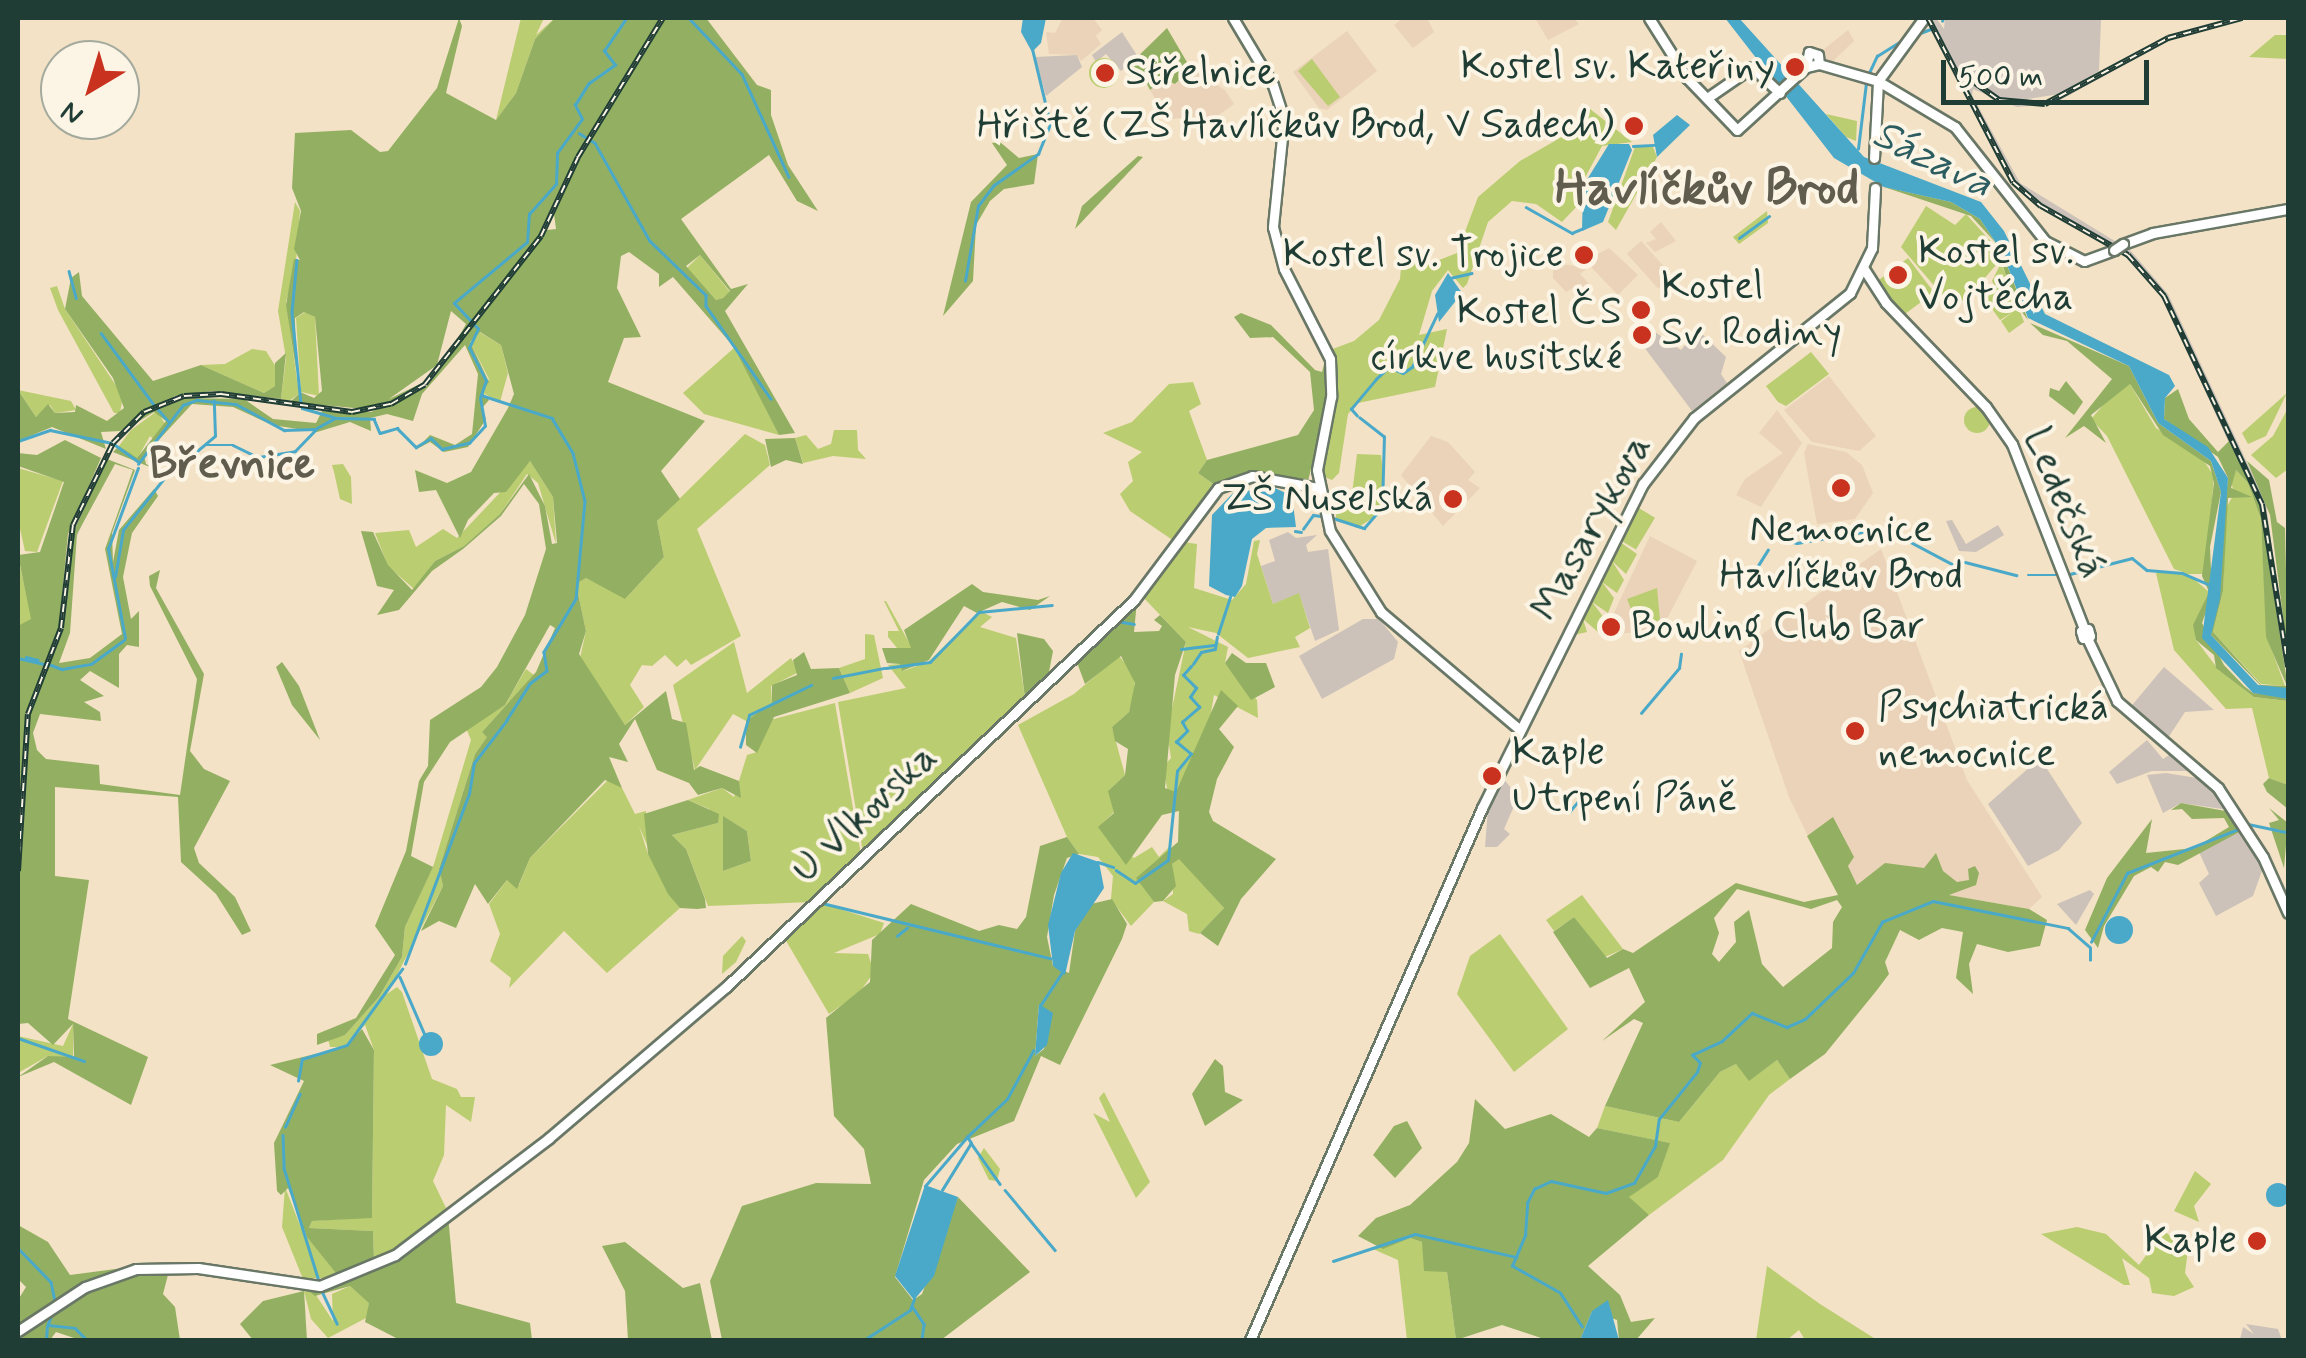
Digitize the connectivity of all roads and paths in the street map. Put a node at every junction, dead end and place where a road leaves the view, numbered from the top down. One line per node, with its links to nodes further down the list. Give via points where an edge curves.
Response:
1 (1233, 18): 11 (main road, via 1283,111 1286,140 1274,232 1284,269 1329,355)
2 (1649, 18): 6 (main road, via 1687,78)
3 (1924, 18): 4 (main road)
4 (1871, 79): 5 (main road, via 1819,64 1806,67); 7 (main road); 9 (main road, via 1957,129 2045,241 2084,261 2153,233)
5 (1780, 92): 6 (main road, via 1748,69); 6 (main road, via 1743,130)
6 (1710, 96)
7 (1874, 158)
8 (1875, 188): 10 (main road, Masarykova)
9 (2288, 209)
10 (1864, 269): 13 (main road, Masarykova, via 1835,308 1710,404 1663,452); 16 (main road, Ledečská, via 1886,303 1986,407 2012,444 2118,701 2218,788 2263,856)
11 (1318, 488): 12 (main road, via 1340,554 1366,594); 17 (main road, U Vlkovska, via 1240,478 1218,488 1126,608 726,987 549,1138 395,1255 317,1286 202,1268 144,1268 93,1283)
12 (1495, 711): 13 (main road, via 1516,720); 14 (main road); 15 (main road, via 1513,730)
13 (1529, 712): 14 (main road, Masarykova)
14 (1520, 730): 15 (main road, Masarykova)
15 (1512, 745): 18 (main road, Masarykova)
16 (2288, 913)
17 (18, 1331)
18 (1250, 1340)

